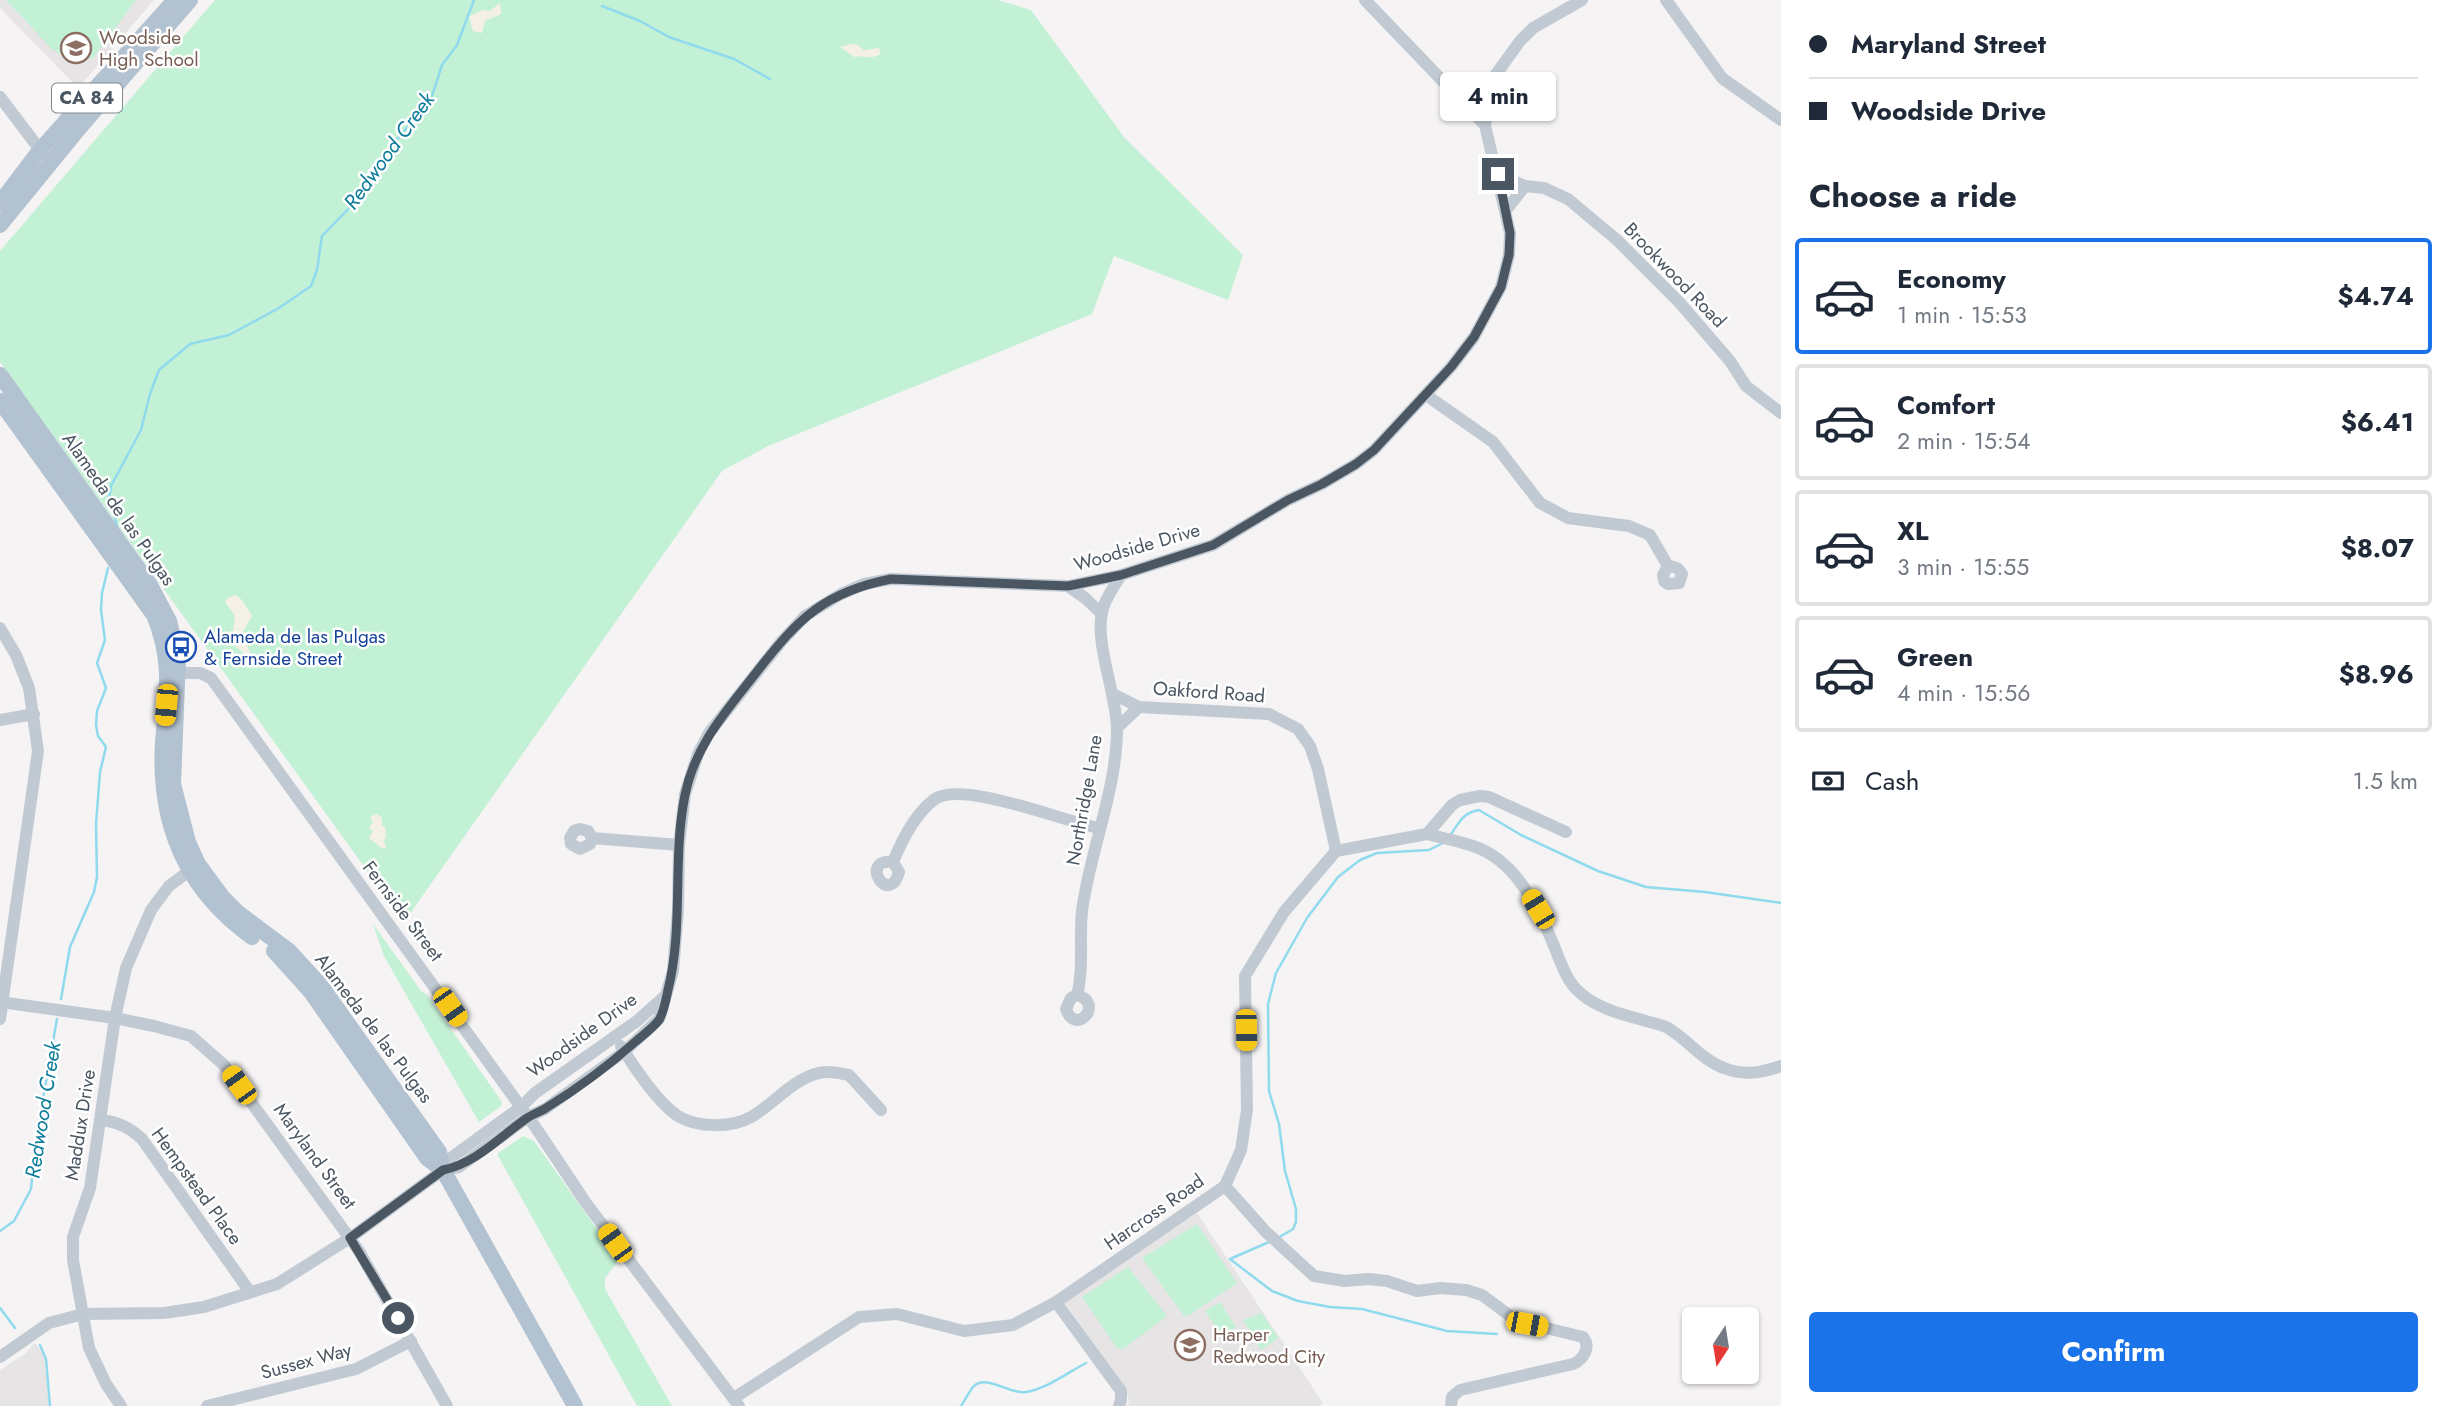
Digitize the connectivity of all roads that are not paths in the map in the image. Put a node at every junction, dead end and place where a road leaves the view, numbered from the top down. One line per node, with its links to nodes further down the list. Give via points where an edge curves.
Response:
1 (175, 0): 11 (main road, CA 84)
2 (190, 0): 12 (main road, CA 84)
3 (1364, 0): 7 (street)
4 (1582, 0): 6 (street, Woodside Drive, via 1533,28)
5 (1666, 0): 9 (street, via 1722,78)
6 (1494, 77): 7 (street, via 1477,85); 10 (street, Woodside Drive)
7 (1448, 87): 10 (street)
8 (0, 97): 11 (street)
9 (1781, 120)
10 (1485, 125): 13 (street, Woodside Drive)
11 (40, 150): 12 (street); 15 (main road, CA 84)
12 (50, 164): 17 (main road, CA 84)
13 (1498, 174): 14 (street, Brookwood Road); 16 (street, Woodside Drive)
14 (1525, 186): 16 (street); 20 (street, Brookwood Road, via 1545,188 1568,199 1616,240 1679,302 1746,386)
15 (0, 203)
16 (1506, 209): 19 (street, Woodside Drive, via 1509,255 1501,287 1474,337)
17 (0, 225)
18 (2, 389): 26 (main road, Alameda de las Pulgas, via 63,477 150,585 175,639)
19 (1426, 395): 21 (street, via 1493,442 1540,503 1568,519 1629,526 1649,534); 22 (street, Woodside Drive, via 1374,450 1332,478 1213,545)
20 (1781, 413)
21 (1668, 566)
22 (1121, 575): 23 (street, Woodside Drive); 24 (street)
23 (1068, 586): 24 (street); 36 (street, Woodside Drive, via 891,579 849,590 805,616 709,733 685,794)
24 (1101, 614): 27 (street, Northridge Lane)
25 (0, 628): 29 (street, via 21,666)
26 (174, 673): 39 (main road, Alameda de las Pulgas, via 162,774 164,801 177,845); 49 (street, Fernside Street, via 211,678)
27 (1113, 694): 28 (street, Oakford Road); 31 (street, Northridge Lane)
28 (1139, 707): 31 (street); 37 (street, Oakford Road, via 1269,714 1298,729 1318,769)
29 (34, 714): 30 (street); 42 (street, via 38,751 34,792)
30 (0, 720)
31 (1116, 727): 32 (street, Northridge Lane)
32 (1100, 828): 38 (street, via 976,794 954,793 937,797 922,813); 41 (street, Northridge Lane, via 1082,911)
33 (1566, 832): 34 (street, via 1480,796 1452,805)
34 (1427, 834): 37 (street); 47 (street, via 1476,846 1514,874 1538,909 1574,988 1586,998 1667,1027 1724,1068 1749,1074)
35 (592, 838): 36 (street)
36 (679, 845): 40 (street, Woodside Drive, via 676,943)
37 (1336, 851): 52 (street, Harcross Road, via 1283,912 1245,976 1247,1110 1241,1150)
38 (893, 862)
39 (194, 868): 43 (street, Maddux Drive, via 169,886 151,910 126,968); 51 (main road, Alameda de las Pulgas, via 237,912 289,951 321,986 439,1152)
40 (667, 995): 45 (street, Woodside Drive); 46 (street, Woodside Drive, via 659,1019)
41 (1077, 995)
42 (1, 1002): 43 (street, Maryland Street); 44 (street)
43 (116, 1018): 50 (street, Maddux Drive); 53 (street, Maryland Street, via 191,1036 224,1065)
44 (0, 1019)
45 (616, 1036): 46 (street); 49 (street, Woodside Drive, via 535,1093)
46 (625, 1051): 48 (street, via 679,1117 707,1124 725,1126 749,1118 800,1082 827,1072 849,1075); 49 (street, Woodside Drive, via 545,1109)
47 (1781, 1066)
48 (881, 1110)
49 (525, 1112): 51 (street, via 452,1157); 59 (street, Fernside Street, via 600,1223)
50 (101, 1119): 54 (street, Hempstead Place, via 119,1122 142,1139); 56 (street, Maddux Drive, via 90,1188 73,1237)
51 (443, 1170): 53 (street); 63 (main road, Alameda de las Pulgas)
52 (1225, 1186): 55 (street, Harcross Road); 65 (street, via 1314,1276 1387,1281 1418,1291 1466,1290 1482,1295 1517,1321 1575,1334 1586,1341 1582,1360 1460,1390 1452,1397)
53 (350, 1238): 54 (street, via 277,1284); 57 (street, Maryland Street)
54 (250, 1292): 56 (street, via 204,1307 164,1313)
55 (1056, 1302): 59 (street, Harcross Road, via 1013,1325 964,1331 897,1314 859,1317); 64 (street, via 1121,1391)
56 (83, 1314): 58 (street, via 48,1323); 60 (street, Maddux Drive, via 89,1348)
57 (411, 1341): 61 (street, Sussex Way, via 356,1369); 62 (street, Maryland Street)
58 (0, 1357)
59 (737, 1402)
60 (121, 1406)
61 (207, 1406)
62 (447, 1406)
63 (575, 1406)
64 (1119, 1406)
65 (1451, 1406)

